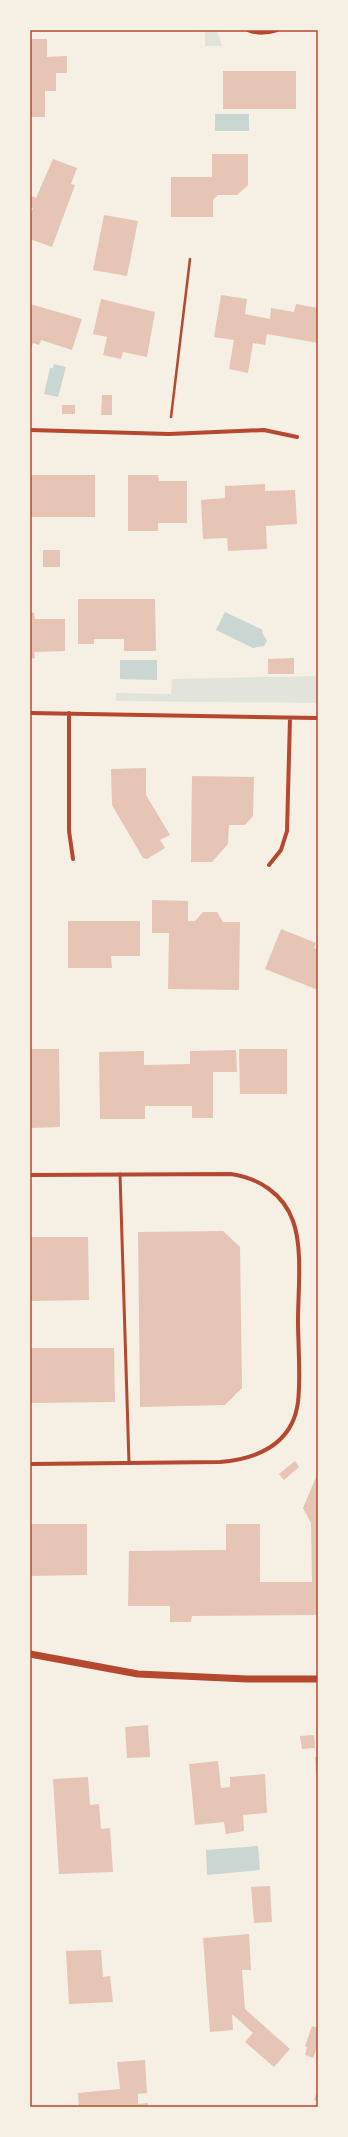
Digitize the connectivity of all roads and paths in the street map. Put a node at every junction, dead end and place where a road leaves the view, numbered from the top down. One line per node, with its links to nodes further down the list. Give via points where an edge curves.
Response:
1 (248, 30): 2 (street, via 256,33)
2 (277, 30)
3 (190, 259): 5 (path)
4 (30, 430): 5 (street)
5 (169, 434): 6 (street, via 264,430)
6 (297, 437)
7 (30, 713): 8 (street)
8 (69, 713): 9 (street); 11 (street, via 69,831)
9 (290, 718): 10 (street); 12 (street, via 287,831 281,850)
10 (318, 718)
11 (73, 859)
12 (269, 865)
13 (120, 1174): 14 (street); 15 (lane); 15 (street, via 210,1172 245,1176 256,1180 276,1194 289,1212 298,1249 299,1390 294,1418 287,1430 261,1452 235,1461)
14 (30, 1175)
15 (129, 1463): 16 (street)
16 (30, 1464)
17 (30, 1654): 18 (street, via 138,1674)
18 (318, 1679)

